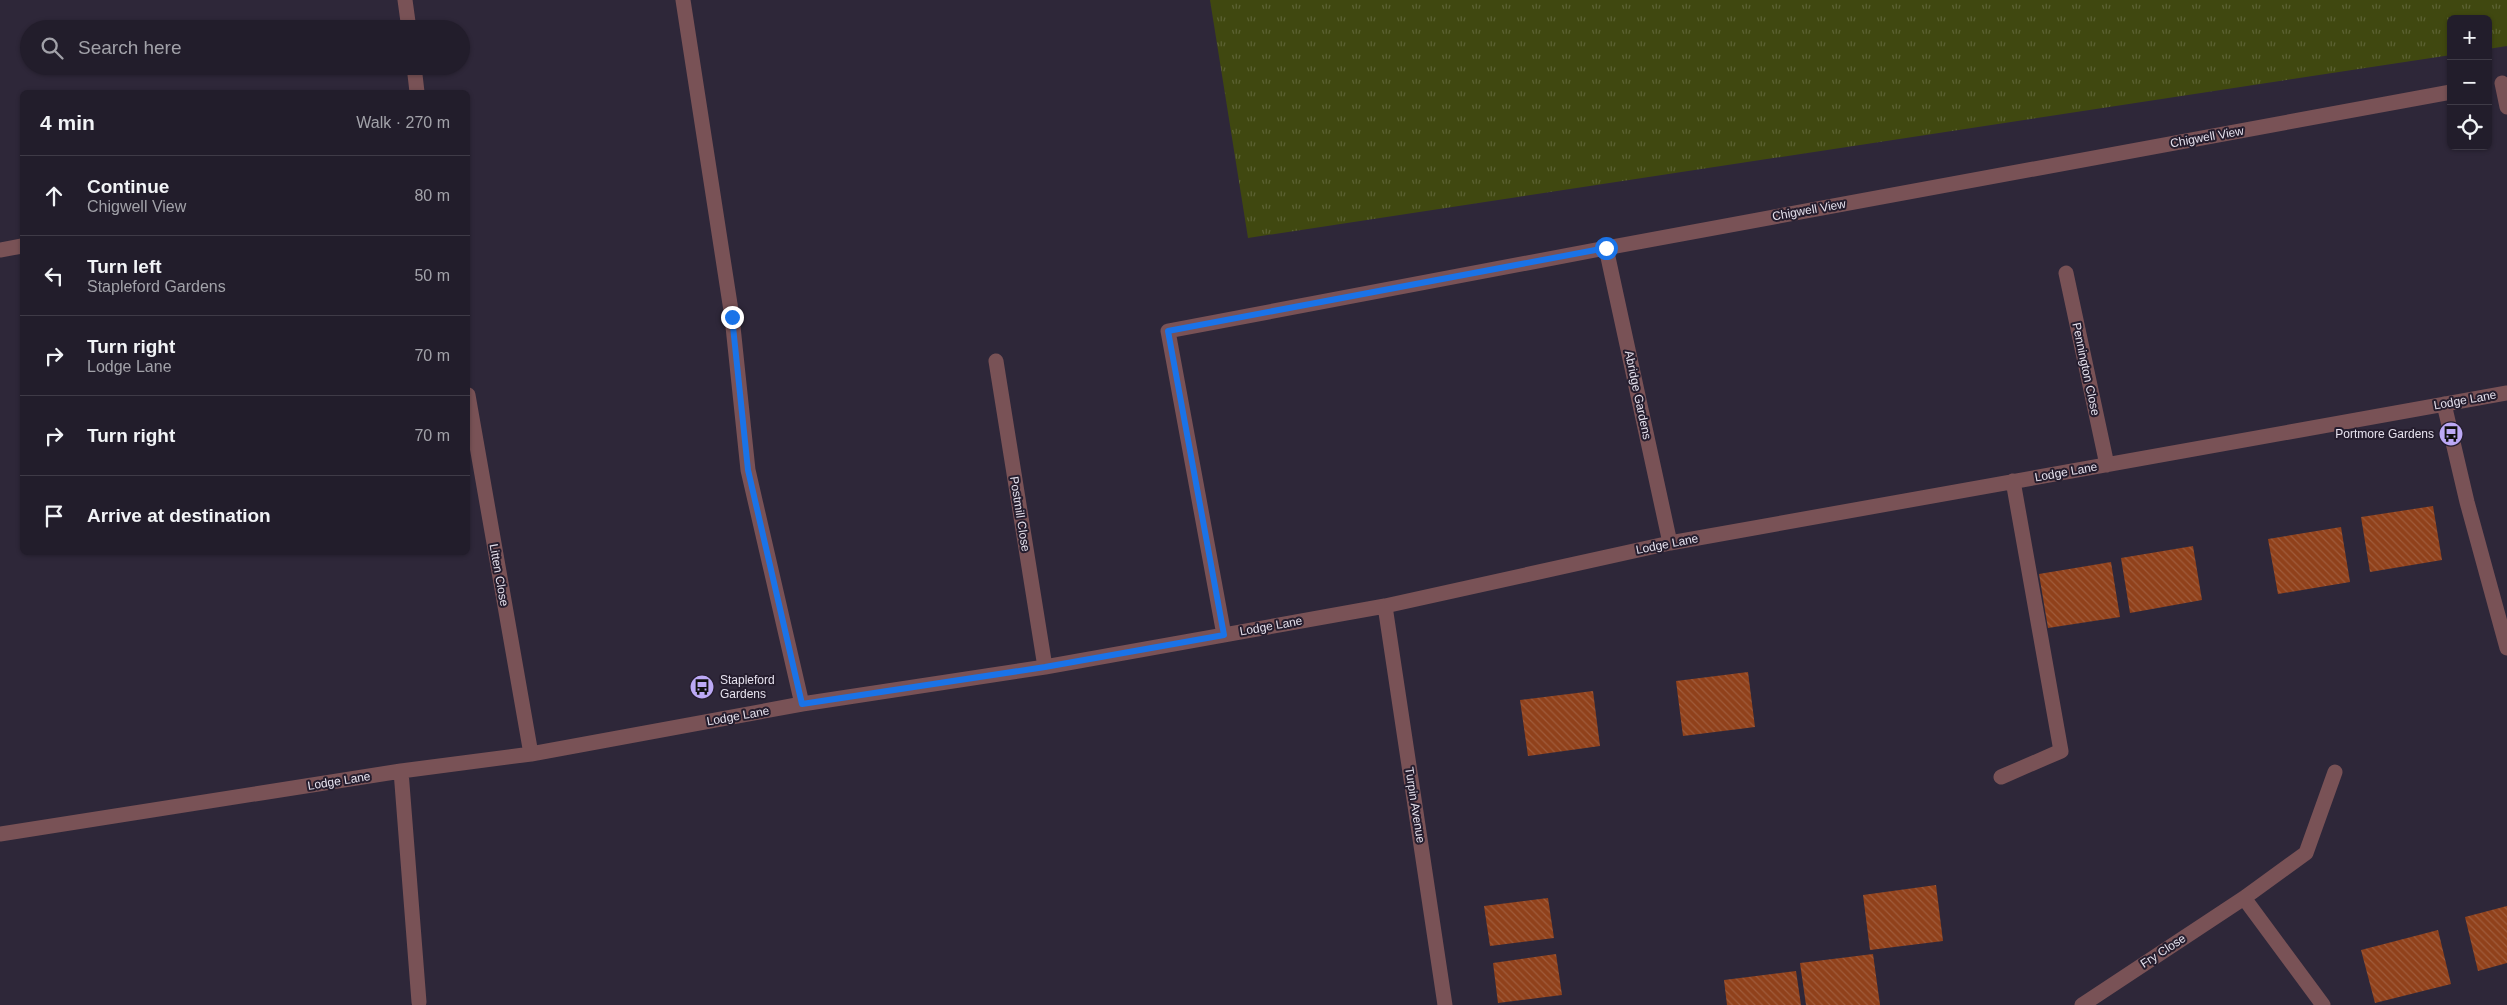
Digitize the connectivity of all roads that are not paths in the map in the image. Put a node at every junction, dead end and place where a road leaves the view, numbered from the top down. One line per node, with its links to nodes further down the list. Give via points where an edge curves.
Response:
1 (405, 0): 3 (street)
2 (683, 0): 24 (street, via 732,317 748,470)
3 (408, 20)
4 (415, 75): 6 (street)
5 (2499, 83): 8 (street)
6 (417, 90)
7 (2447, 93): 10 (street, Chigwell View)
8 (2507, 107)
9 (20, 246): 11 (street)
10 (1606, 248): 19 (street, Abridge Gardens); 21 (street, Chigwell View, via 1168,331)
11 (0, 250)
12 (2066, 273): 17 (street, Pennington Close)
13 (996, 361): 23 (street, Postmill Close)
14 (2507, 393): 15 (street, Lodge Lane)
15 (2444, 404): 17 (street, Lodge Lane); 22 (street, via 2466,502)
16 (470, 406): 25 (street, Litten Close)
17 (2107, 465): 18 (street, Lodge Lane)
18 (2013, 482): 19 (street, Lodge Lane); 28 (street, via 2061,751)
19 (1670, 543): 20 (street, Lodge Lane)
20 (1385, 606): 21 (street, Lodge Lane); 32 (street, Turpin Avenue)
21 (1224, 635): 23 (street, Lodge Lane)
22 (2507, 648)
23 (1045, 667): 24 (street, Lodge Lane)
24 (802, 704): 25 (street, Lodge Lane)
25 (531, 754): 26 (street, Lodge Lane)
26 (400, 771): 29 (street, Lodge Lane); 31 (street)
27 (2335, 772): 30 (street, Fry Close, via 2306,853)
28 (2001, 777)
29 (0, 834)
30 (2244, 898): 33 (street, Fry Close); 34 (street)
31 (419, 1002)
32 (1445, 1005)
33 (2082, 1005)
34 (2323, 1005)

